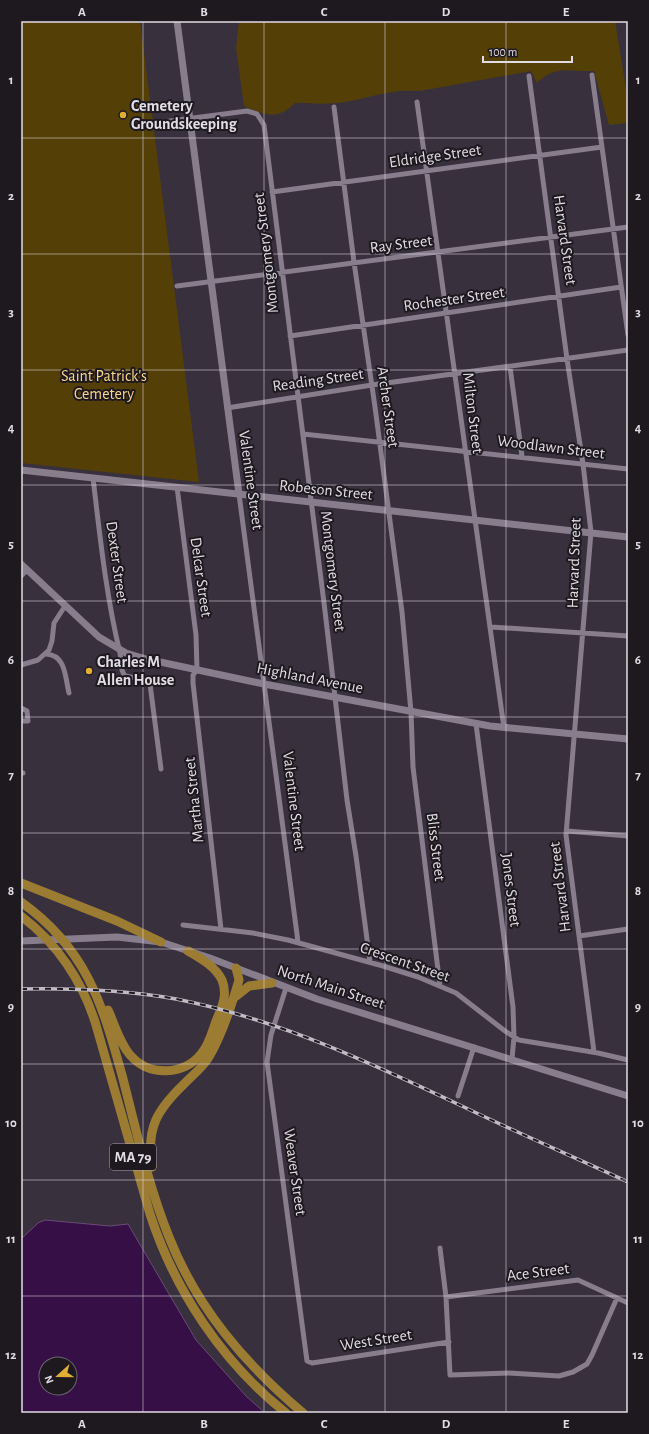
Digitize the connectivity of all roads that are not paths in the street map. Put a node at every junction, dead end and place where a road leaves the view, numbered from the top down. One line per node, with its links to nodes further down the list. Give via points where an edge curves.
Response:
1 (177, 21): 6 (main road, Valentine Street)
2 (592, 75): 8 (street)
3 (529, 76): 9 (street, Harvard Street)
4 (417, 102): 10 (street, Milton Street)
5 (334, 107): 11 (street, Archer Street)
6 (190, 119): 7 (street); 12 (street, Montgomery Street, via 240,111 257,114 264,125); 19 (main road, Valentine Street)
7 (155, 123)
8 (602, 147): 9 (street, Eldridge Street); 14 (street)
9 (540, 154): 10 (street, Eldridge Street); 15 (street, Harvard Street)
10 (427, 170): 11 (street, Eldridge Street); 16 (street, Milton Street)
11 (344, 182): 12 (street, Eldridge Street); 17 (street, Archer Street)
12 (272, 192): 18 (street, Montgomery Street)
13 (628, 227): 14 (street, Ray Street)
14 (613, 228): 15 (street, Ray Street); 21 (street)
15 (551, 236): 16 (street, Ray Street); 22 (street, Harvard Street)
16 (438, 252): 17 (street, Ray Street); 23 (street, Milton Street)
17 (354, 262): 18 (street, Ray Street); 24 (street, Archer Street)
18 (282, 273): 19 (street, Ray Street); 26 (street, Montgomery Street)
19 (211, 281): 20 (street, Ray Street); 33 (main road, Valentine Street)
20 (177, 286)
21 (621, 287): 22 (street, Rochester Street); 25 (street)
22 (560, 297): 23 (street, Rochester Street); 28 (street, Harvard Street)
23 (446, 314): 24 (street, Rochester Street); 30 (street, Milton Street)
24 (363, 325): 26 (street, Rochester Street); 31 (street, Archer Street)
25 (628, 335)
26 (290, 336): 32 (street, Montgomery Street)
27 (628, 350): 28 (street, Reading Street)
28 (567, 359): 29 (street, Reading Street); 38 (street, Harvard Street)
29 (510, 367): 30 (street, Reading Street); 37 (street)
30 (455, 374): 31 (street, Reading Street); 36 (street, Milton Street)
31 (372, 385): 32 (street, Reading Street); 35 (street, Archer Street)
32 (298, 396): 33 (street, Reading Street); 34 (street, Montgomery Street)
33 (227, 408): 43 (main road, Valentine Street)
34 (303, 434): 35 (street, Woodlawn Street); 44 (street, Montgomery Street)
35 (379, 441): 36 (street, Woodlawn Street); 45 (street, Archer Street)
36 (465, 450): 37 (street, Woodlawn Street); 46 (street, Milton Street)
37 (522, 456): 38 (street, Woodlawn Street)
38 (583, 464): 39 (street, Woodlawn Street); 47 (street, Harvard Street)
39 (628, 469)
40 (21, 470): 41 (main road, Robeson Street)
41 (93, 478): 42 (main road, Robeson Street); 56 (street, Dexter Street, via 110,609)
42 (177, 487): 43 (main road, Robeson Street); 59 (street, Delcar Street, via 196,635)
43 (239, 494): 44 (main road, Robeson Street); 60 (street, Valentine Street)
44 (311, 502): 45 (main road, Robeson Street); 62 (street, Montgomery Street)
45 (389, 511): 46 (main road, Robeson Street); 64 (street, Archer Street)
46 (474, 520): 47 (main road, Robeson Street); 53 (street, Milton Street)
47 (591, 532): 48 (main road, Robeson Street); 54 (street, Harvard Street)
48 (628, 537)
49 (21, 564): 50 (main road, Highland Avenue)
50 (27, 570): 51 (street); 52 (main road, Highland Avenue)
51 (21, 576)
52 (65, 606): 56 (main road, Highland Avenue, via 93,632); 57 (street, via 54,622 51,646)
53 (491, 627): 54 (street); 67 (street, Milton Street)
54 (584, 632): 55 (street); 68 (street, Harvard Street)
55 (628, 636)
56 (119, 649): 59 (main road, Highland Avenue, via 146,659); 70 (street, Dexter Street, via 121,670 125,676 142,678 150,684)
57 (46, 654): 58 (street, via 34,662); 61 (street, via 55,656 62,663)
58 (21, 665)
59 (197, 670): 60 (main road, Highland Avenue); 77 (street, Martha Street, via 193,675 193,683)
60 (264, 684): 62 (main road, Highland Avenue); 82 (street, Valentine Street)
61 (69, 694)
62 (336, 697): 64 (main road, Highland Avenue); 84 (street, Montgomery Street, via 347,800)
63 (21, 708): 65 (street, via 27,711 29,716 28,721)
64 (411, 712): 66 (main road, Highland Avenue); 87 (street, Bliss Street, via 413,767)
65 (21, 721)
66 (476, 724): 67 (main road, Highland Avenue); 92 (street, Jones Street, via 507,957)
67 (504, 728): 68 (main road, Highland Avenue)
68 (575, 735): 69 (main road, Highland Avenue); 71 (street, Harvard Street)
69 (628, 739)
70 (161, 769)
71 (567, 831): 72 (street); 79 (street, Harvard Street, via 568,861)
72 (628, 836)
73 (21, 883): 81 (highway)
74 (21, 902): 89 (highway, via 50,927 72,952)
75 (21, 916): 105 (highway, MA 79, via 53,945 86,996 100,1035 146,1203 161,1245 190,1303)
76 (183, 925): 77 (street, Crescent Street)
77 (221, 929): 82 (street, Crescent Street)
78 (628, 929): 79 (street)
79 (579, 936): 94 (street, Harvard Street)
80 (21, 942): 81 (main road, North Main Street, via 89,938 126,938)
81 (161, 942): 83 (main road, North Main Street)
82 (298, 942): 84 (street, Crescent Street)
83 (188, 950): 85 (main road, North Main Street); 90 (highway, via 208,963 219,976)
84 (370, 962): 87 (street, Crescent Street, via 418,976)
85 (236, 968): 86 (main road, North Main Street); 90 (highway, via 239,980)
86 (272, 983): 88 (main road, North Main Street); 90 (highway, via 246,988)
87 (440, 986): 92 (street, Crescent Street, via 456,993)
88 (286, 988): 93 (main road, North Main Street); 106 (street, Weaver Street, via 271,1035 267,1062)
89 (101, 997): 91 (highway, via 128,1053 139,1063 157,1070 178,1069 197,1058); 99 (highway, MA 79)
90 (228, 1005): 91 (highway)
91 (222, 1018): 99 (highway, via 214,1048 207,1060 165,1103 155,1121 151,1134 150,1154)
92 (514, 1037): 94 (street, Crescent Street, via 523,1041); 95 (street, Jones Street)
93 (474, 1047): 95 (main road, North Main Street); 97 (street)
94 (594, 1052): 96 (street, Crescent Street)
95 (512, 1059): 98 (main road, North Main Street)
96 (628, 1060)
97 (458, 1096)
98 (628, 1096)
99 (159, 1208): 109 (highway, MA 79, via 183,1268 214,1321 260,1375)
100 (440, 1248): 101 (street)
101 (446, 1297): 102 (street, Ace Street, via 578,1280); 104 (street)
102 (617, 1298): 103 (street, Ace Street); 104 (street, via 586,1364 573,1372 559,1376 510,1373 450,1375)
103 (628, 1303)
104 (449, 1342): 106 (street, West Street, via 312,1363)
105 (229, 1357): 107 (highway); 108 (highway, MA 79, via 255,1386)
106 (307, 1361)
107 (276, 1413)
108 (286, 1413)
109 (303, 1413)

